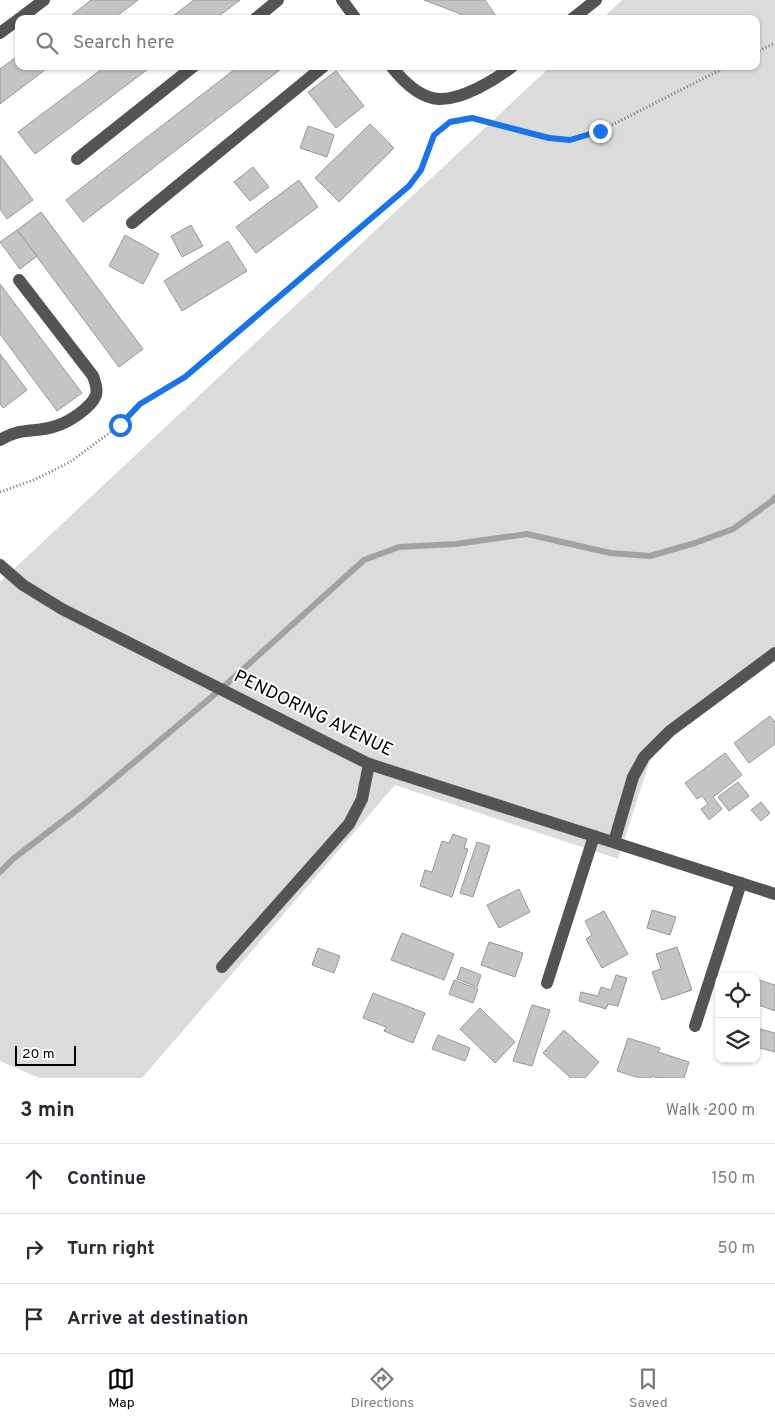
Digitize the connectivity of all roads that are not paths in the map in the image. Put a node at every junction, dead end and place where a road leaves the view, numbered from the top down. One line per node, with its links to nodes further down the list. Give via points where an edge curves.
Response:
1 (44, 0): 5 (street)
2 (278, 0): 6 (street)
3 (342, 0): 7 (street)
4 (596, 0): 8 (street)
5 (24, 15)
6 (259, 15)
7 (353, 15)
8 (577, 15)
9 (15, 22): 10 (street)
10 (0, 33)
11 (189, 70): 15 (street)
12 (319, 70): 16 (street)
13 (395, 70): 14 (street, via 411,86 438,99 467,93)
14 (505, 70)
15 (77, 159)
16 (132, 223)
17 (20, 280): 18 (street, via 93,376 96,396 74,418 55,427 18,431)
18 (0, 440)
19 (0, 565): 21 (street, PENDORING AVENUE, via 23,586 62,609)
20 (775, 653): 23 (street, via 670,731 644,757)
21 (369, 764): 22 (street, PENDORING AVENUE); 26 (street, via 362,799 349,824)
22 (594, 836): 23 (street, PENDORING AVENUE); 27 (street)
23 (614, 842): 24 (street, PENDORING AVENUE)
24 (740, 883): 25 (street, PENDORING AVENUE); 28 (street)
25 (775, 894)
26 (222, 967)
27 (547, 983)
28 (695, 1026)

